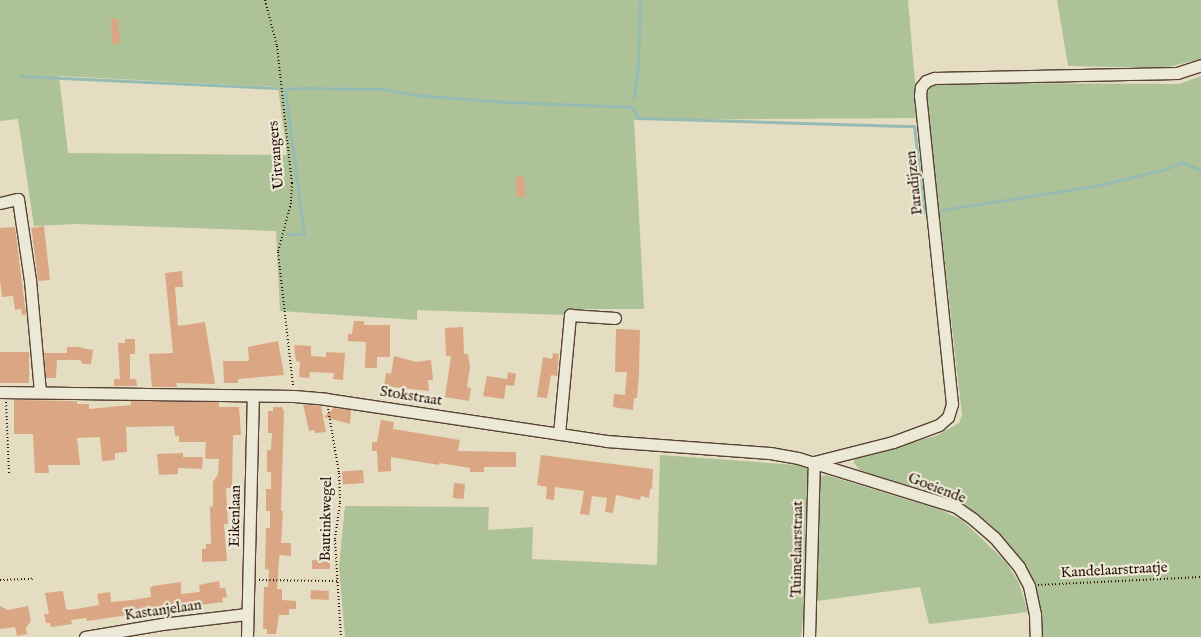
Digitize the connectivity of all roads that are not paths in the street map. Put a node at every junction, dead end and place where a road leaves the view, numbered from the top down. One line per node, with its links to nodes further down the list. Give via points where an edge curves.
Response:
1 (1201, 65): 8 (street, Paradijzen, via 1177,73 934,78 926,81 920,96 952,404 948,418 939,425 893,442)
2 (0, 203): 5 (street, via 18,199 30,280)
3 (615, 318): 7 (street, via 570,315)
4 (3, 392): 5 (street, Stokstraat)
5 (40, 392): 6 (street, Stokstraat)
6 (253, 396): 7 (street, Stokstraat, via 326,399); 9 (street, Eikenlaan)
7 (559, 434): 8 (street, Stokstraat, via 707,450 770,453)
8 (814, 462): 12 (street, Tuimelaarstraat); 13 (street, Goeiende, via 956,507 994,537 1019,568 1029,586)
9 (246, 614): 10 (street, Kastanjelaan); 11 (street, Eikenlaan)
10 (84, 637)
11 (247, 637)
12 (809, 637)
13 (1036, 637)

